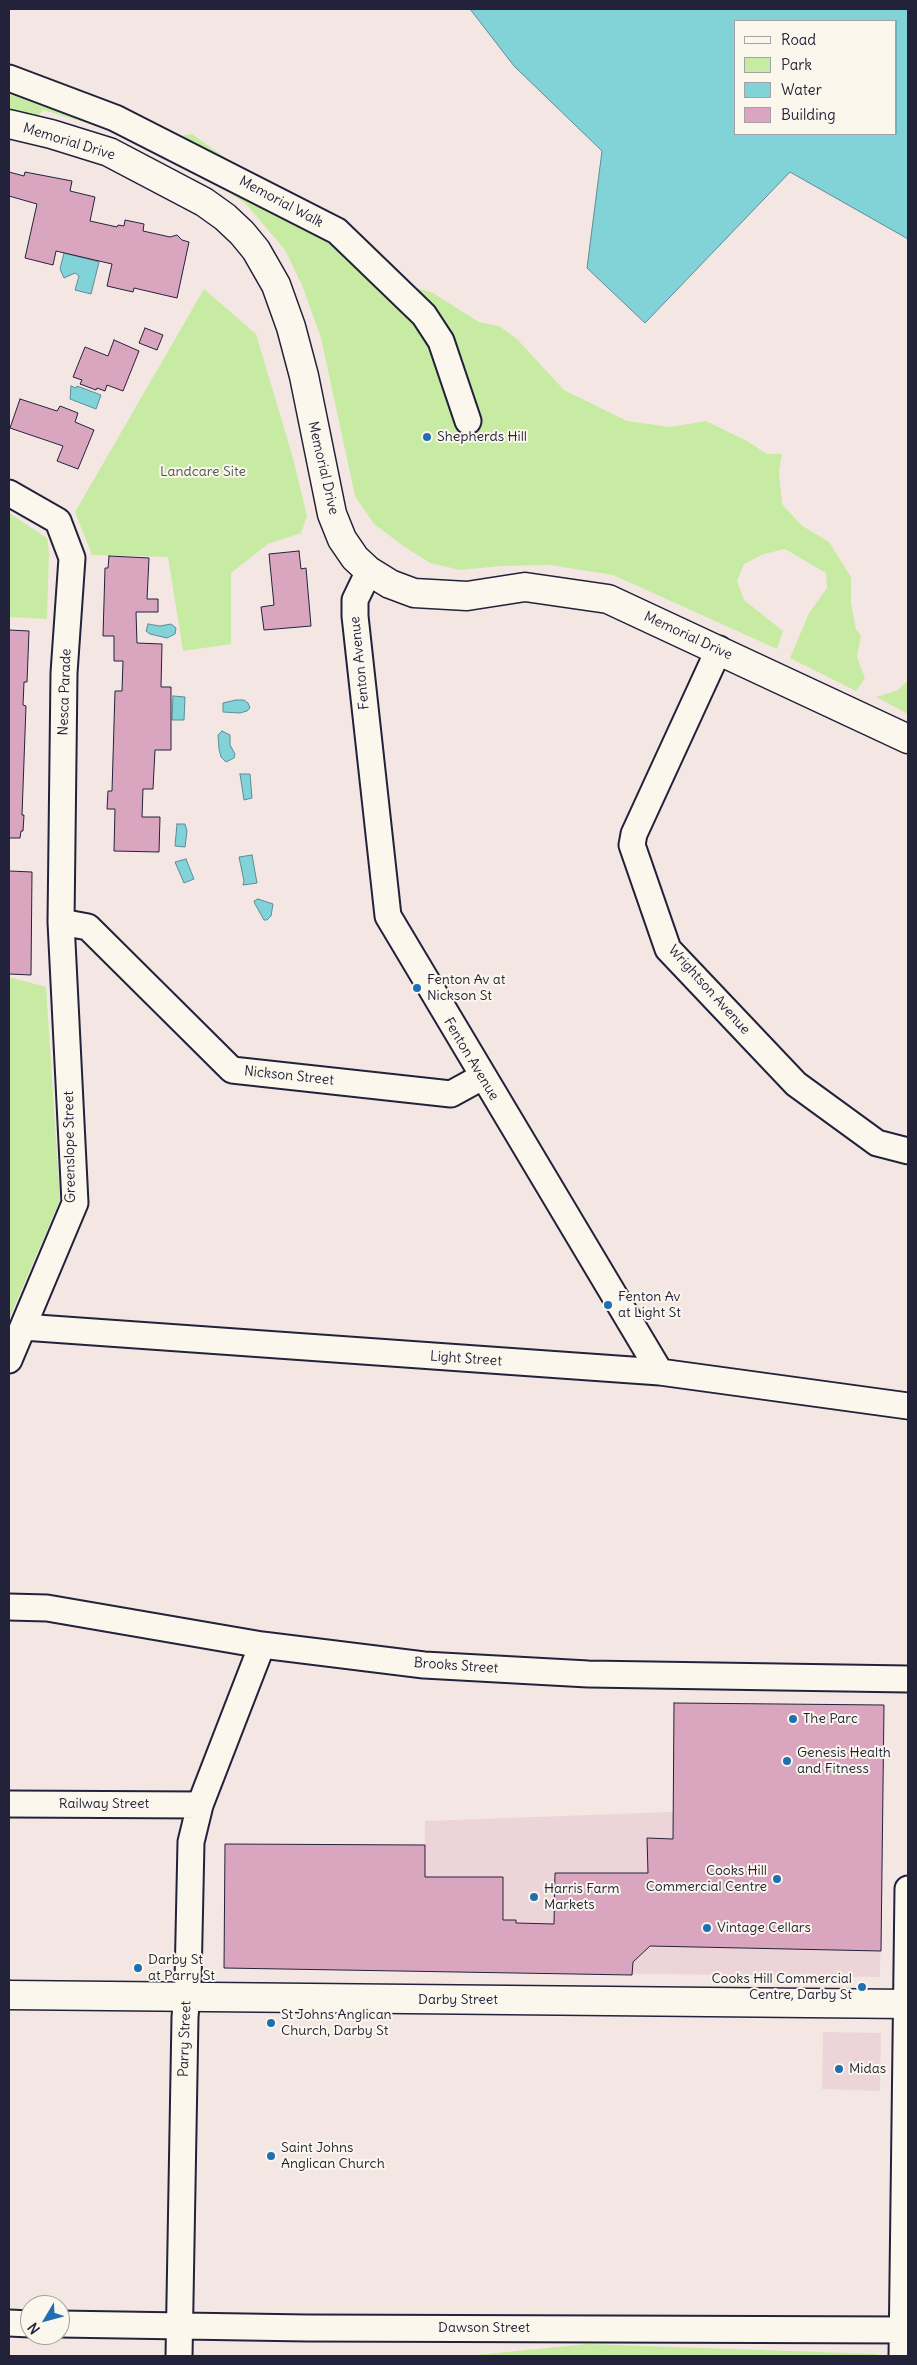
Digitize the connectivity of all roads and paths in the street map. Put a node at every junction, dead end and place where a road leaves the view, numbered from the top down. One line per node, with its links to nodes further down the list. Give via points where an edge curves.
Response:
1 (9, 78): 3 (street, Memorial Walk, via 115,118 337,231 424,315 441,341)
2 (9, 124): 5 (main road, Memorial Drive, via 110,152 204,202 242,233 276,285 291,327 332,514 342,539)
3 (468, 421)
4 (9, 493): 8 (street, Nesca Parade, via 58,521 72,558 64,673)
5 (369, 571): 6 (main road, Memorial Drive, via 414,593 466,596 525,587 598,596); 9 (street, Fenton Avenue, via 355,600 354,616 388,916)
6 (719, 649): 7 (main road, Memorial Drive); 10 (street, Wrightson Avenue, via 634,834 632,845 668,949 796,1084 878,1144)
7 (908, 738)
8 (61, 922): 9 (street, Nickson Street, via 88,927 232,1070 451,1094); 11 (street, Greenslope Street, via 75,1203)
9 (482, 1077): 13 (street, Fenton Avenue)
10 (908, 1151)
11 (23, 1327): 12 (street, Greenslope Street); 13 (street, Light Street)
12 (9, 1360)
13 (660, 1372): 14 (street, Light Street)
14 (908, 1406)
15 (9, 1607): 16 (street, Brooks Street, via 47,1608)
16 (262, 1645): 17 (street, Brooks Street, via 424,1665 579,1674); 19 (street, Parry Street)
17 (908, 1678)
18 (9, 1804): 19 (street, Railway Street)
19 (200, 1805): 22 (street, Parry Street, via 191,1842)
20 (908, 1889): 23 (street)
21 (9, 1995): 22 (main road, Darby Street)
22 (187, 1998): 23 (main road, Darby Street); 25 (street, Parry Street)
23 (907, 2004): 26 (street)
24 (70, 2324): 25 (street, Dawson Street)
25 (178, 2326): 26 (street, Dawson Street); 27 (street, Parry Street)
26 (906, 2330): 28 (street)
27 (179, 2356)
28 (902, 2356)

